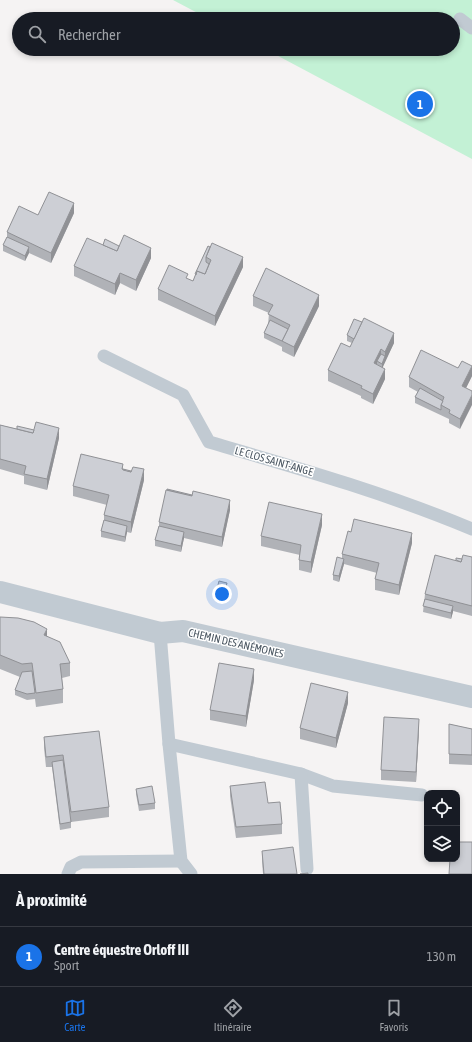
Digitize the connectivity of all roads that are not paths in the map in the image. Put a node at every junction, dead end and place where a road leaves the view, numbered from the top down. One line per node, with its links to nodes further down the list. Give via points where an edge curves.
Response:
1 (460, 19): 2 (lane)
2 (472, 28)
3 (104, 356): 4 (lane, LE CLOS SAINT-ANGE, via 183,396 209,442 348,483 419,507)
4 (472, 529)
5 (0, 592): 6 (street, CHEMIN DES ANÉMONES)
6 (160, 632): 7 (street, CHEMIN DES ANÉMONES, via 183,631); 8 (lane)
7 (472, 697)
8 (169, 744): 9 (lane); 11 (lane)
9 (301, 774): 10 (lane, via 332,786); 12 (lane)
10 (422, 795)
11 (181, 861): 13 (lane, via 82,862 71,867); 14 (lane)
12 (307, 869)
13 (68, 874)
14 (191, 874)

